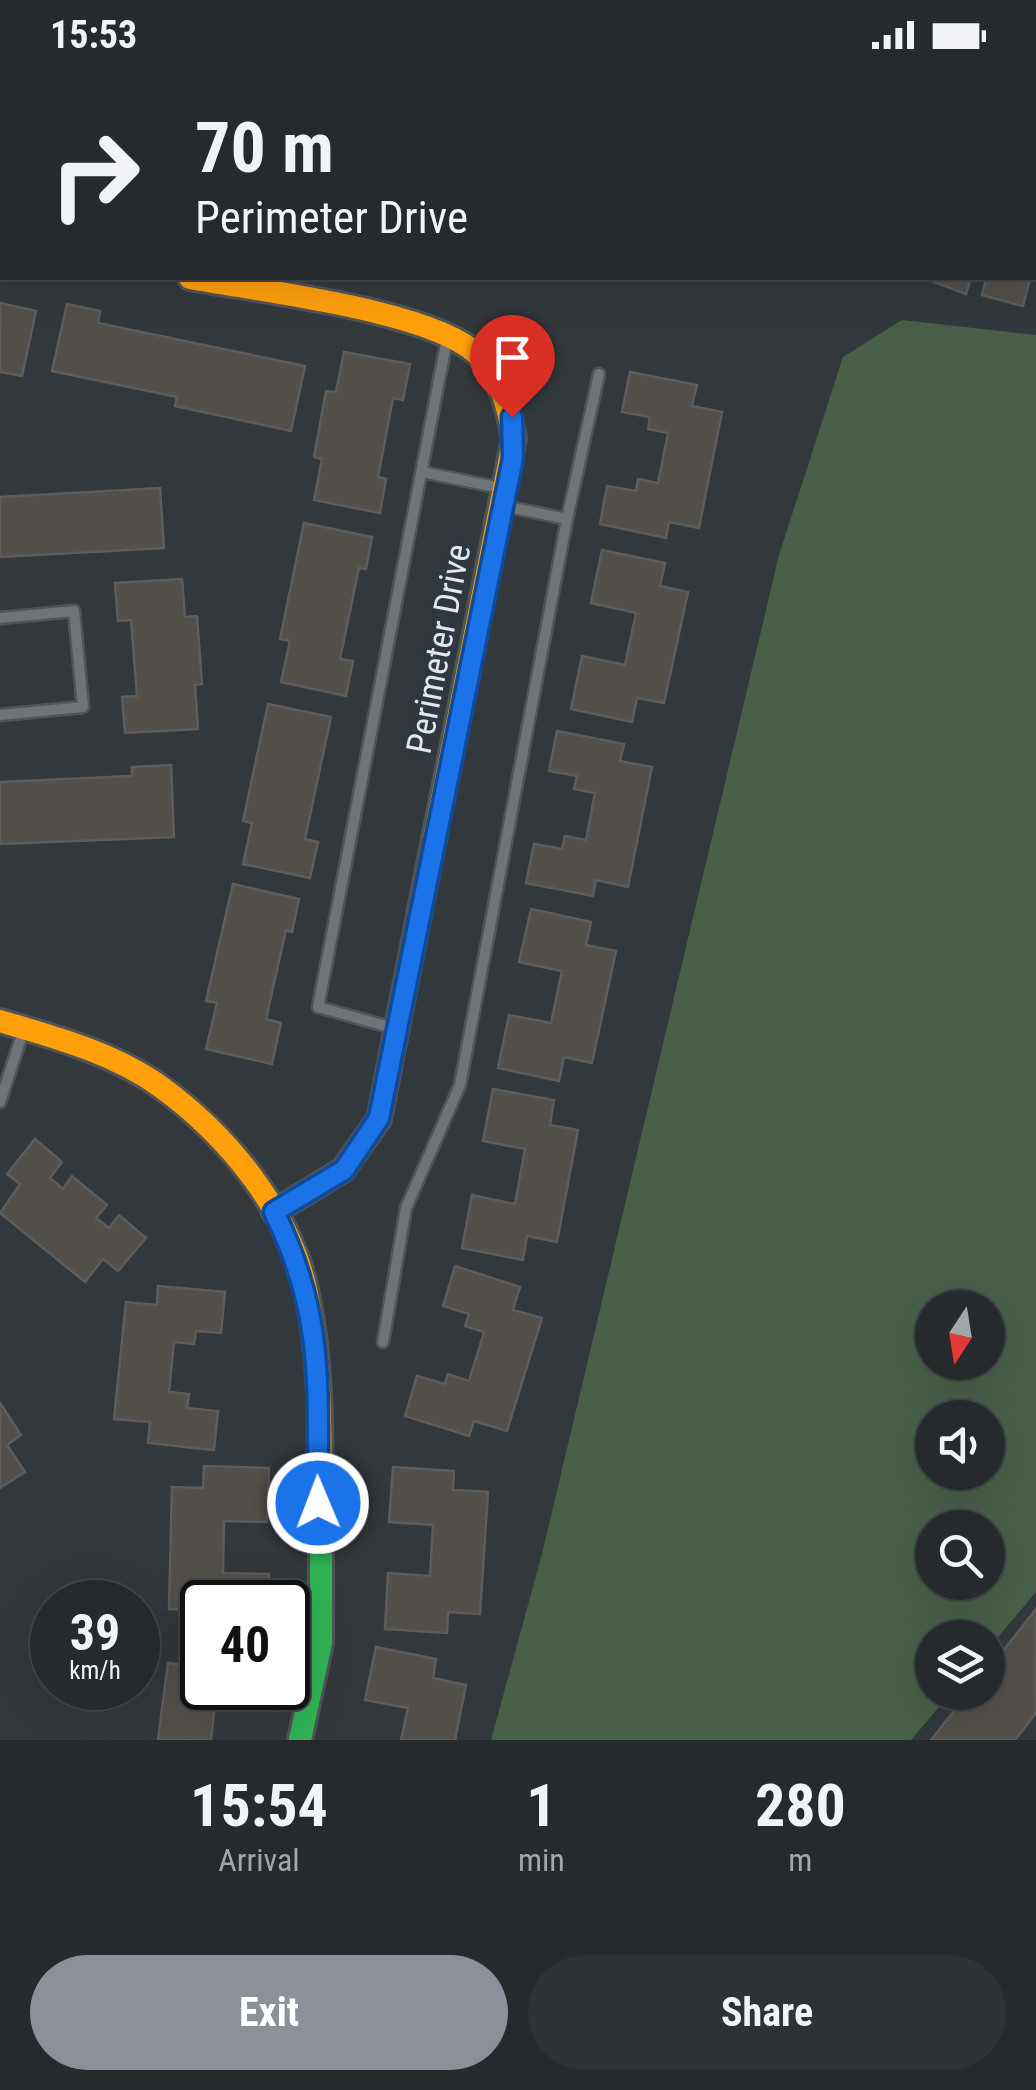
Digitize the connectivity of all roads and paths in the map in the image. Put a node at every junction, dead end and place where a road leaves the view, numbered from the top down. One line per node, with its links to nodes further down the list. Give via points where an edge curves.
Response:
1 (201, 280): 2 (street, Perimeter Drive, via 416,321)
2 (448, 333): 4 (lane); 5 (street, Perimeter Drive, via 485,362 506,397 514,438)
3 (599, 374): 6 (lane)
4 (422, 472): 5 (lane); 11 (lane, via 318,1007)
5 (505, 498): 6 (lane); 11 (street, Perimeter Drive)
6 (567, 519): 14 (lane, via 460,1085 406,1208)
7 (0, 618): 8 (lane, via 74,611 83,707)
8 (0, 714)
9 (0, 1021): 10 (street)
10 (24, 1028): 12 (lane); 13 (street, via 119,1062 160,1086 231,1150)
11 (398, 1030): 13 (street, Perimeter Drive, via 379,1118 364,1146 335,1177)
12 (0, 1102)
13 (274, 1212): 15 (street, via 307,1291 320,1386 321,1643)
14 (382, 1342)
15 (300, 1740)

